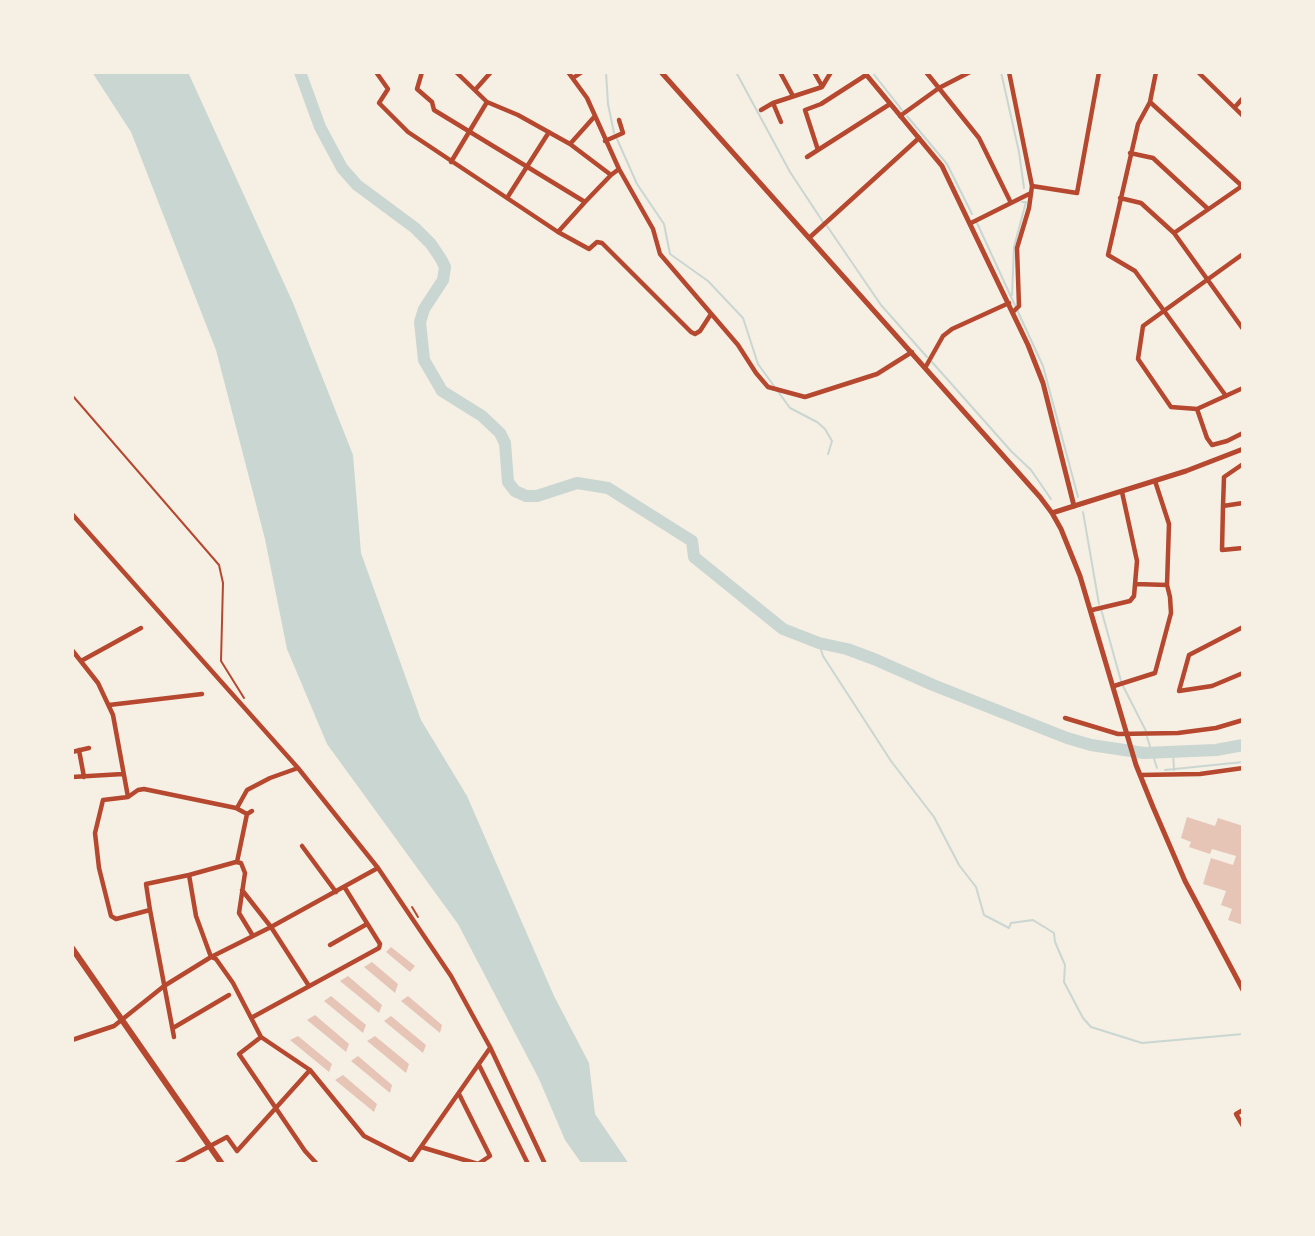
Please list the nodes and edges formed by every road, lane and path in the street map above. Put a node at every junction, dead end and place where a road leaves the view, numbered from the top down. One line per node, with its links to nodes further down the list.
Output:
1 (376, 72): 43 (street)
2 (422, 72): 35 (street)
3 (456, 72): 21 (street)
4 (491, 72): 21 (street)
5 (568, 72): 18 (street)
6 (582, 72): 18 (street)
7 (661, 72): 58 (main road)
8 (780, 72): 22 (street)
9 (814, 72): 19 (street)
10 (831, 72): 19 (street)
11 (926, 72): 20 (street)
12 (970, 72): 20 (street)
13 (1009, 72): 47 (street)
14 (1099, 72): 47 (street)
15 (1156, 72): 25 (street)
16 (1198, 72): 28 (street)
17 (865, 73): 27 (main road); 40 (street)
18 (573, 78): 30 (street)
19 (822, 87): 22 (street)
20 (939, 88): 31 (street); 53 (street)
21 (475, 90): 24 (street)
22 (793, 96): 26 (street)
23 (1243, 98): 28 (street)
24 (487, 102): 35 (street); 36 (street)
25 (1150, 102): 41 (street); 48 (street)
26 (773, 103): 29 (street); 34 (street)
27 (890, 104): 31 (main road); 40 (street)
28 (1235, 107): 32 (street)
29 (761, 110)
30 (595, 116): 38 (street); 39 (street)
31 (900, 116): 37 (main road)
32 (1243, 116)
33 (619, 120): 38 (street)
34 (781, 122)
35 (469, 131): 43 (street); 44 (street)
36 (549, 132): 39 (street); 44 (street)
37 (919, 138): 55 (main road); 58 (street)
38 (605, 141): 45 (street)
39 (570, 144): 46 (street)
40 (818, 150): 42 (street)
41 (1130, 153): 51 (street); 54 (street)
42 (807, 157)
43 (451, 162): 50 (street)
44 (528, 166): 50 (street); 52 (street)
45 (619, 169): 46 (street); 64 (street)
46 (611, 175): 52 (street)
47 (1032, 186): 49 (street)
48 (1242, 186): 54 (street)
49 (1031, 193): 53 (street); 63 (street)
50 (507, 198): 56 (street)
51 (1120, 198): 57 (street); 62 (street)
52 (585, 202): 56 (street)
53 (1011, 203): 55 (street)
54 (1208, 208): 57 (street)
55 (971, 223): 61 (main road)
56 (558, 232): 64 (street)
57 (1174, 233): 60 (street)
58 (809, 238): 66 (main road)
59 (1243, 254): 60 (street)
60 (1207, 279): 62 (street); 65 (street)
61 (1009, 303): 63 (main road); 67 (street)
62 (1164, 311): 70 (street); 71 (street)
63 (1013, 312): 78 (main road)
64 (711, 314): 66 (street)
65 (1243, 329)
66 (912, 352): 67 (main road)
67 (925, 368): 80 (main road)
68 (1243, 388): 70 (street)
69 (72, 395): 93 (path)
70 (1226, 397): 71 (street)
71 (1197, 410): 72 (street)
72 (1243, 433)
73 (1243, 449): 75 (main road)
74 (1243, 464): 79 (street)
75 (1155, 481): 76 (main road); 84 (street)
76 (1122, 492): 78 (main road); 83 (street)
77 (1243, 503): 79 (street)
78 (1074, 506): 80 (main road)
79 (1223, 506): 82 (street)
80 (1052, 513): 85 (main road)
81 (72, 514): 101 (street)
82 (1243, 548)
83 (1136, 583): 84 (street); 85 (street)
84 (1167, 586): 91 (street)
85 (1091, 610): 91 (main road)
86 (141, 628): 89 (street)
87 (1243, 628): 90 (street)
88 (72, 650): 89 (street)
89 (80, 661): 94 (street)
90 (1243, 673)
91 (1114, 686): 97 (main road)
92 (202, 694): 94 (street)
93 (247, 703)
94 (108, 705): 103 (street)
95 (1065, 718): 97 (street)
96 (1243, 720): 97 (street)
97 (1128, 736): 104 (main road)
98 (89, 748): 99 (street)
99 (79, 750): 100 (street); 106 (street)
100 (72, 752)
101 (298, 768): 108 (street); 133 (street)
102 (1243, 768): 104 (street)
103 (123, 774): 106 (street); 107 (street)
104 (1140, 775): 125 (main road)
105 (72, 777): 106 (street)
106 (84, 777)
107 (128, 797): 108 (street); 116 (street)
108 (236, 808): 110 (street)
109 (302, 846): 115 (street)
110 (236, 862): 112 (street); 114 (street)
111 (376, 869): 113 (street)
112 (189, 875): 116 (street); 122 (street)
113 (345, 887): 115 (street); 117 (street)
114 (242, 890): 118 (street); 119 (street)
115 (336, 892): 118 (street)
116 (150, 910): 123 (street)
117 (367, 925): 120 (street); 124 (street)
118 (271, 927): 119 (street); 124 (street)
119 (253, 936): 122 (street)
120 (330, 944)
121 (72, 948): 128 (main road)
122 (211, 957): 123 (street); 127 (street)
123 (164, 986): 128 (street); 129 (street)
124 (309, 986): 127 (street)
125 (1243, 990)
126 (229, 995): 129 (street)
127 (251, 1018): 131 (street)
128 (123, 1020): 132 (street); 141 (main road)
129 (173, 1028): 130 (street)
130 (174, 1037)
131 (261, 1037): 135 (street); 137 (street)
132 (72, 1040)
133 (490, 1047): 134 (street); 149 (street)
134 (479, 1065): 136 (street); 148 (street)
135 (310, 1070): 137 (street); 143 (street)
136 (459, 1094): 140 (street); 142 (street)
137 (275, 1107): 141 (street); 146 (street)
138 (1243, 1110): 139 (street)
139 (1243, 1126)
140 (421, 1146): 142 (street); 143 (street)
141 (210, 1147): 144 (street); 145 (main road)
142 (489, 1156): 147 (street)
143 (410, 1162)
144 (176, 1164)
145 (222, 1164)
146 (317, 1164)
147 (495, 1164)
148 (528, 1164)
149 (545, 1164)

